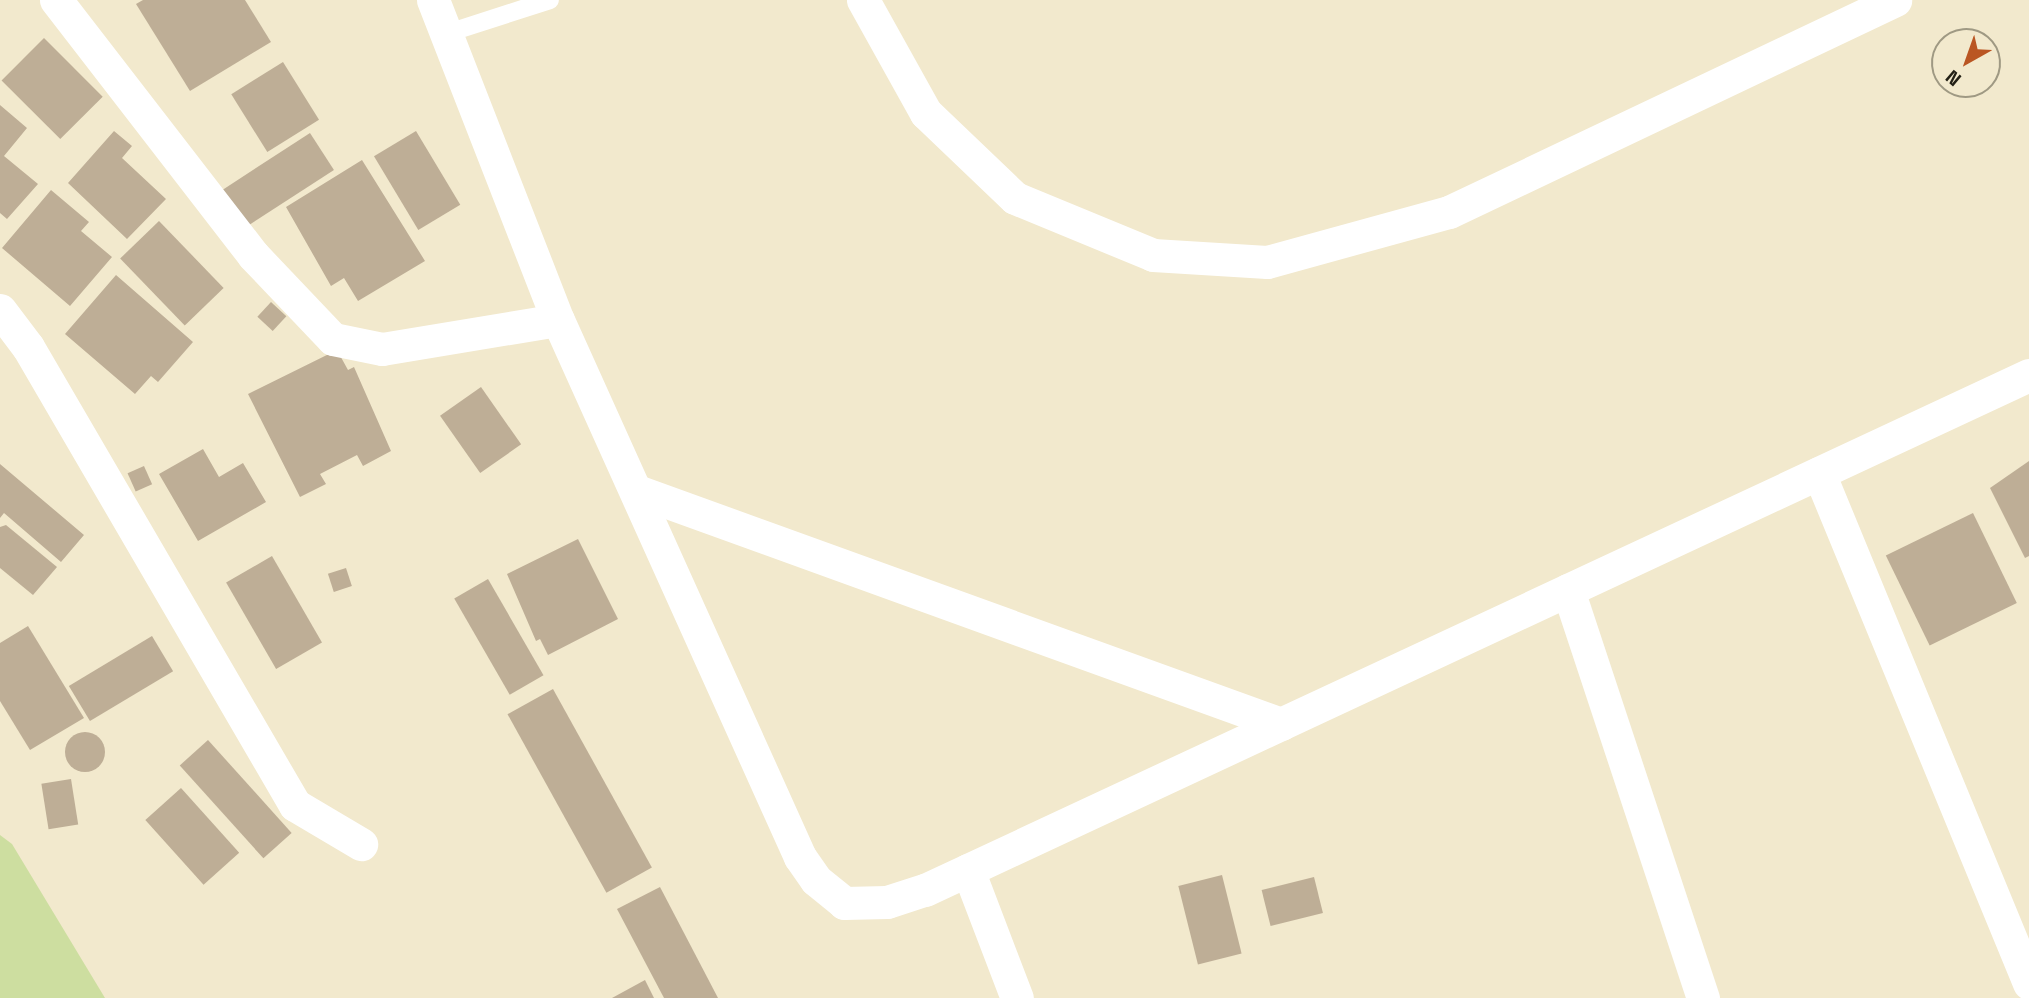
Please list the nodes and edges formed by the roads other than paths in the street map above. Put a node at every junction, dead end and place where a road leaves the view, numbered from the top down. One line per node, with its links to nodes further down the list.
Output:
1 (56, 0): 8 (street)
2 (433, 0): 6 (street)
3 (550, 0): 6 (lane)
4 (863, 0): 5 (street)
5 (1895, 0)
6 (448, 33): 8 (street)
7 (0, 310): 14 (street)
8 (558, 320): 11 (street)
9 (2029, 375): 10 (street)
10 (1819, 473): 12 (street); 16 (street)
11 (637, 491): 13 (street); 15 (street)
12 (1568, 590): 13 (street); 18 (street)
13 (1281, 724): 15 (street)
14 (361, 844)
15 (968, 870): 17 (street)
16 (2029, 983)
17 (1017, 998)
18 (1703, 998)

